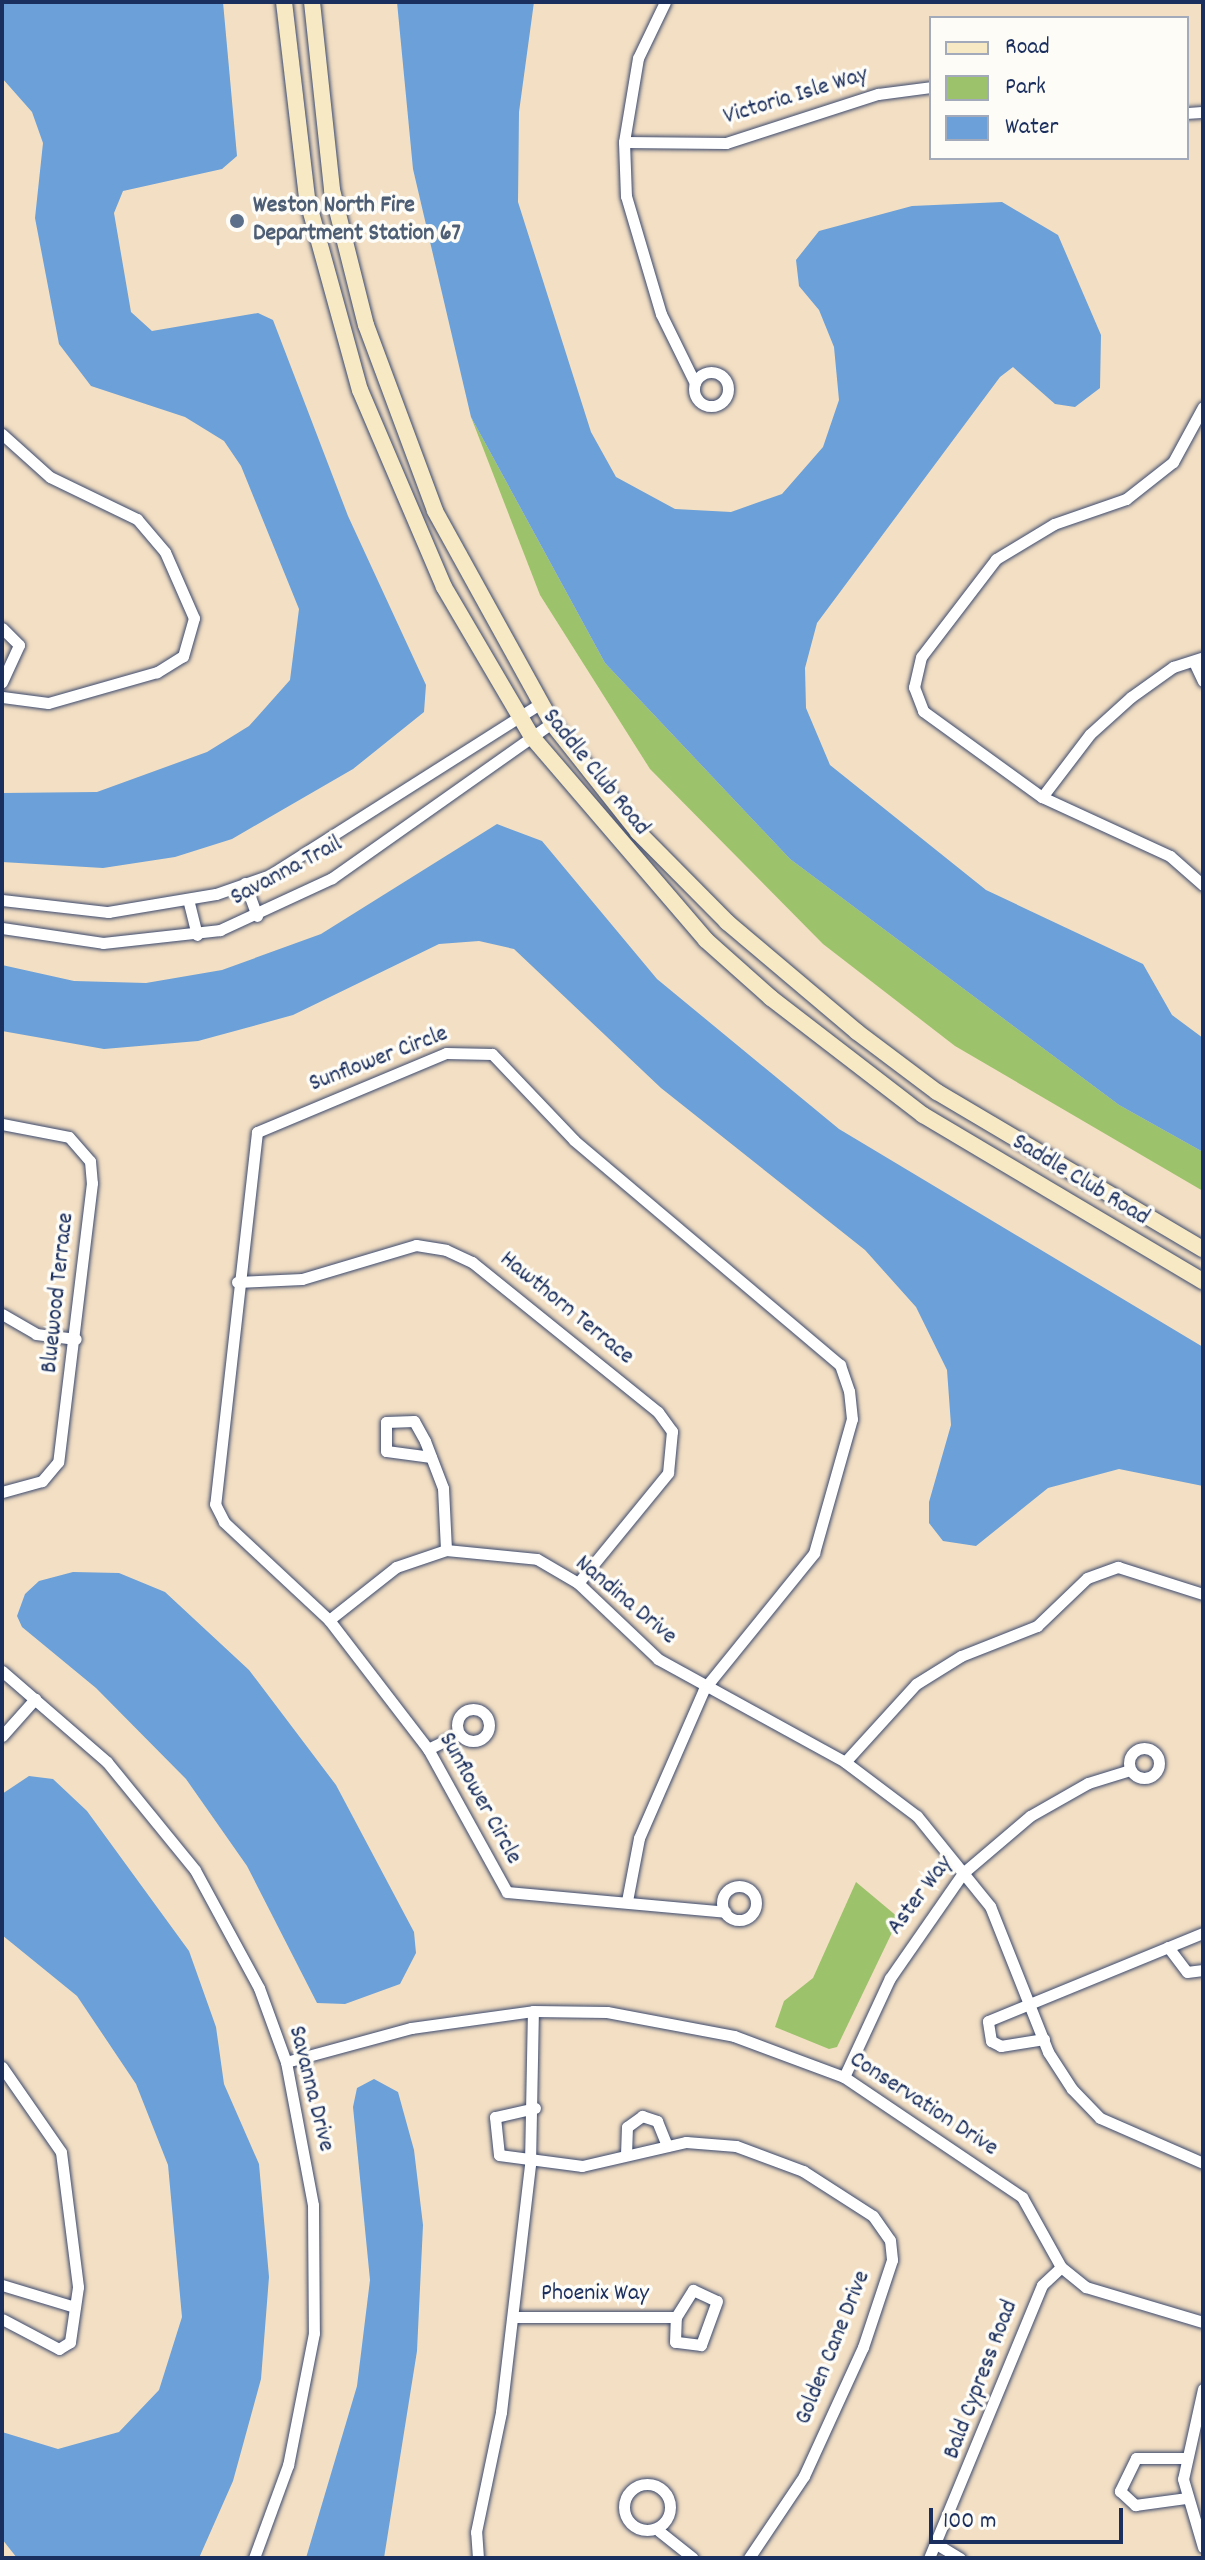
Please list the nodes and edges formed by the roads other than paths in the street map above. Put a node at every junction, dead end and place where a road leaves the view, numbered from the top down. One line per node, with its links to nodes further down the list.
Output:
1 (284, 2): 16 (street, Saddle Club Road)
2 (312, 2): 15 (street, Saddle Club Road)
3 (665, 2): 5 (street)
4 (929, 87): 5 (street, Victoria Isle Way)
5 (624, 142): 6 (street)
6 (695, 383)
7 (1203, 407): 19 (street)
8 (2, 434): 9 (street)
9 (7, 451): 14 (street)
10 (2, 628): 13 (street)
11 (1199, 659): 12 (street); 19 (street)
12 (1203, 681)
13 (2, 682)
14 (2, 697)
15 (541, 703): 16 (street, Savanna Trail); 17 (street, Saddle Club Road)
16 (519, 717): 18 (street, Saddle Club Road); 20 (street, Savanna Trail)
17 (552, 723): 18 (street, Savanna Trail); 28 (street, Saddle Club Road)
18 (532, 737): 24 (street, Savanna Trail); 29 (street, Saddle Club Road)
19 (1042, 797): 21 (street)
20 (245, 883): 22 (street, Savanna Trail); 24 (street)
21 (1203, 885)
22 (188, 899): 23 (street, Savanna Trail); 26 (street)
23 (2, 900)
24 (257, 916): 26 (street, Savanna Trail)
25 (2, 928): 26 (street, Savanna Trail)
26 (197, 935)
27 (2, 1124): 32 (street, Bluewood Terrace)
28 (1203, 1249)
29 (1203, 1281)
30 (237, 1282): 36 (street, Hawthorn Terrace); 38 (street, Sunflower Circle); 40 (street, Sunflower Circle)
31 (2, 1314): 32 (street)
32 (76, 1339): 34 (street, Bluewood Terrace)
33 (431, 1457): 33 (street); 35 (street)
34 (2, 1492)
35 (446, 1550): 36 (street, Nandina Drive); 38 (street, Nandina Drive)
36 (578, 1583): 40 (street, Nandina Drive)
37 (1203, 1594): 45 (street)
38 (329, 1620): 44 (street, Sunflower Circle)
39 (2, 1671): 41 (street, Savanna Drive)
40 (704, 1689): 45 (street, Nandina Drive); 48 (street, Sunflower Circle)
41 (35, 1699): 43 (street); 56 (street, Savanna Drive)
42 (459, 1734): 44 (street)
43 (2, 1736)
44 (428, 1749): 48 (street, Sunflower Circle)
45 (845, 1762): 47 (street, Nandina Drive)
46 (1130, 1770): 47 (street, Aster Way)
47 (963, 1873): 53 (street, Nandina Drive); 58 (street, Aster Way)
48 (627, 1901): 49 (street, Sunflower Circle)
49 (725, 1912)
50 (1203, 1933): 51 (street)
51 (1168, 1947): 52 (street); 53 (street)
52 (1203, 1970)
53 (1031, 2004): 55 (street, Nandina Drive); 55 (street)
54 (533, 2011): 56 (street, Conservation Drive); 58 (street, Conservation Drive); 59 (street)
55 (1044, 2039): 62 (street, Nandina Drive)
56 (286, 2062): 77 (street, Savanna Drive)
57 (2, 2067): 66 (street)
58 (844, 2077): 64 (street, Conservation Drive)
59 (535, 2108): 63 (street); 63 (street)
60 (667, 2146): 61 (street, Golden Cane Drive); 61 (street); 80 (street, Golden Cane Drive)
61 (626, 2155): 63 (street, Golden Cane Drive)
62 (1203, 2163)
63 (530, 2164): 67 (street)
64 (1061, 2267): 70 (street, Conservation Drive); 75 (street, Bald Cypress Road)
65 (2, 2285): 66 (street)
66 (75, 2307): 69 (street)
67 (513, 2317): 68 (street, Phoenix Way); 78 (street)
68 (676, 2317): 68 (street, Phoenix Way)
69 (2, 2319)
70 (1203, 2322)
71 (1203, 2389): 72 (street)
72 (1185, 2458): 73 (street); 73 (street)
73 (1186, 2498): 76 (street)
74 (659, 2531): 74 (street); 79 (street)
75 (938, 2545): 81 (street, Bald Cypress Road); 82 (street)
76 (1203, 2547)
77 (254, 2558)
78 (478, 2558)
79 (693, 2558)
80 (749, 2558)
81 (929, 2558)
82 (960, 2558)

